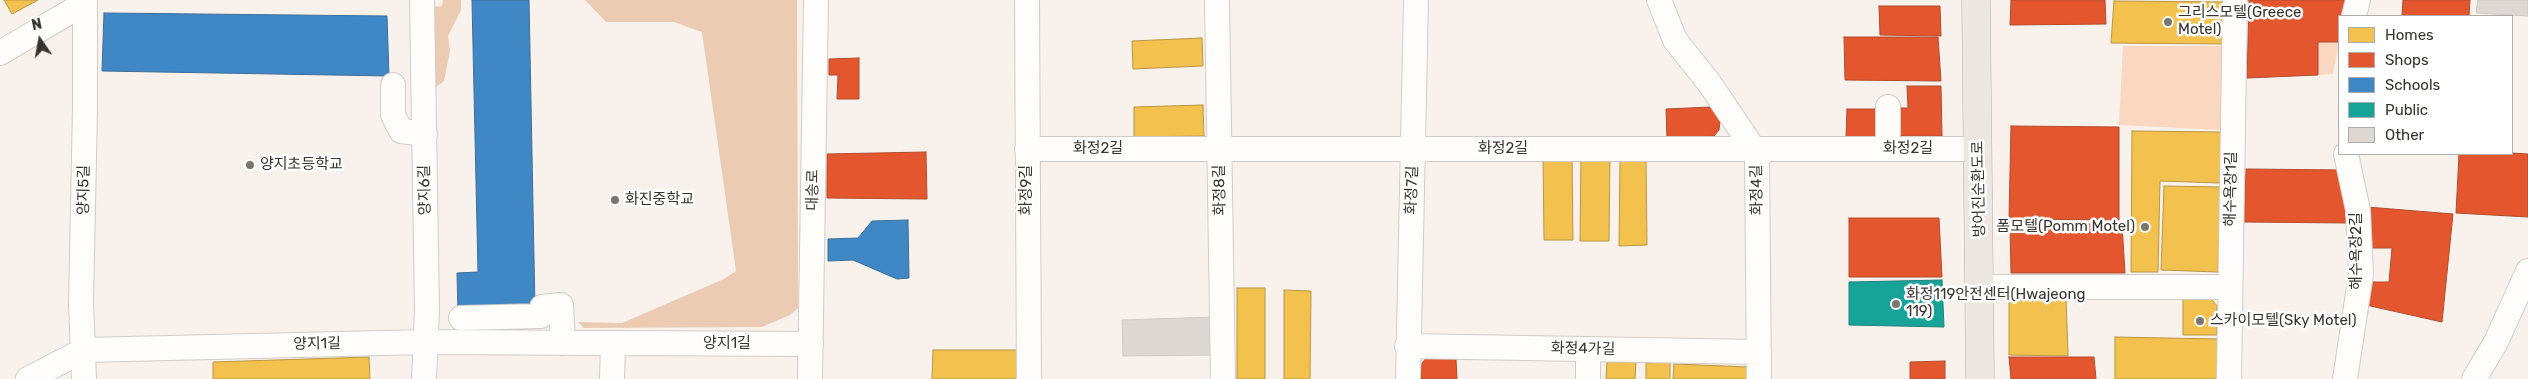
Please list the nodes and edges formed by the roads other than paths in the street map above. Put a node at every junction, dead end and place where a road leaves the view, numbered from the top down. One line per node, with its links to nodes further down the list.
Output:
1 (422, 0): 15 (street, 양지6길)
2 (816, 0): 30 (street, 대송로)
3 (1027, 0): 17 (street, 화정9길)
4 (1217, 0): 21 (street, 화정8길)
5 (1416, 0): 18 (street, 화정7길)
6 (1659, 0): 16 (street, 화정4길)
7 (1976, 0): 20 (main road, 방어진순환도로)
8 (2235, 0): 25 (street, 해수욕장1길)
9 (2358, 0): 11 (street)
10 (85, 2): 12 (street); 33 (street, 양지5길)
11 (2354, 15)
12 (0, 53)
13 (393, 85): 15 (street)
14 (1888, 107): 19 (street)
15 (425, 134): 27 (street, 양지6길)
16 (1753, 148): 18 (street, 화정2길); 19 (street, 화정2길); 34 (street, 화정4길)
17 (1027, 149): 21 (street, 화정2길); 40 (street, 화정9길)
18 (1414, 149): 21 (street, 화정2길); 31 (street, 화정7길)
19 (1888, 149): 20 (street, 화정2길)
20 (1978, 149): 24 (main road, 방어진순환도로)
21 (1219, 150): 41 (street, 화정8길)
22 (2346, 155): 47 (street, 해수욕장2길)
23 (2528, 271): 48 (street)
24 (1980, 287): 25 (street); 45 (main road, 방어진순환도로)
25 (2229, 287): 46 (street, 해수욕장1길)
26 (461, 318): 28 (street)
27 (425, 342): 28 (street, 양지1길); 33 (street, 양지1길); 37 (street, 양지6길)
28 (563, 343): 29 (street, 양지1길)
29 (613, 343): 30 (street, 양지1길); 38 (street)
30 (811, 344): 39 (street, 대송로)
31 (1407, 346): 32 (street, 화정4가길); 42 (street, 화정7길)
32 (1588, 349): 34 (street, 화정4가길); 43 (street)
33 (84, 350): 35 (street, 양지1길); 36 (street, 양지5길)
34 (1759, 352): 44 (street, 화정4길)
35 (28, 379)
36 (84, 379)
37 (424, 379)
38 (612, 379)
39 (810, 379)
40 (1029, 379)
41 (1223, 379)
42 (1408, 379)
43 (1588, 379)
44 (1759, 379)
45 (1980, 379)
46 (2228, 379)
47 (2345, 379)
48 (2474, 379)

